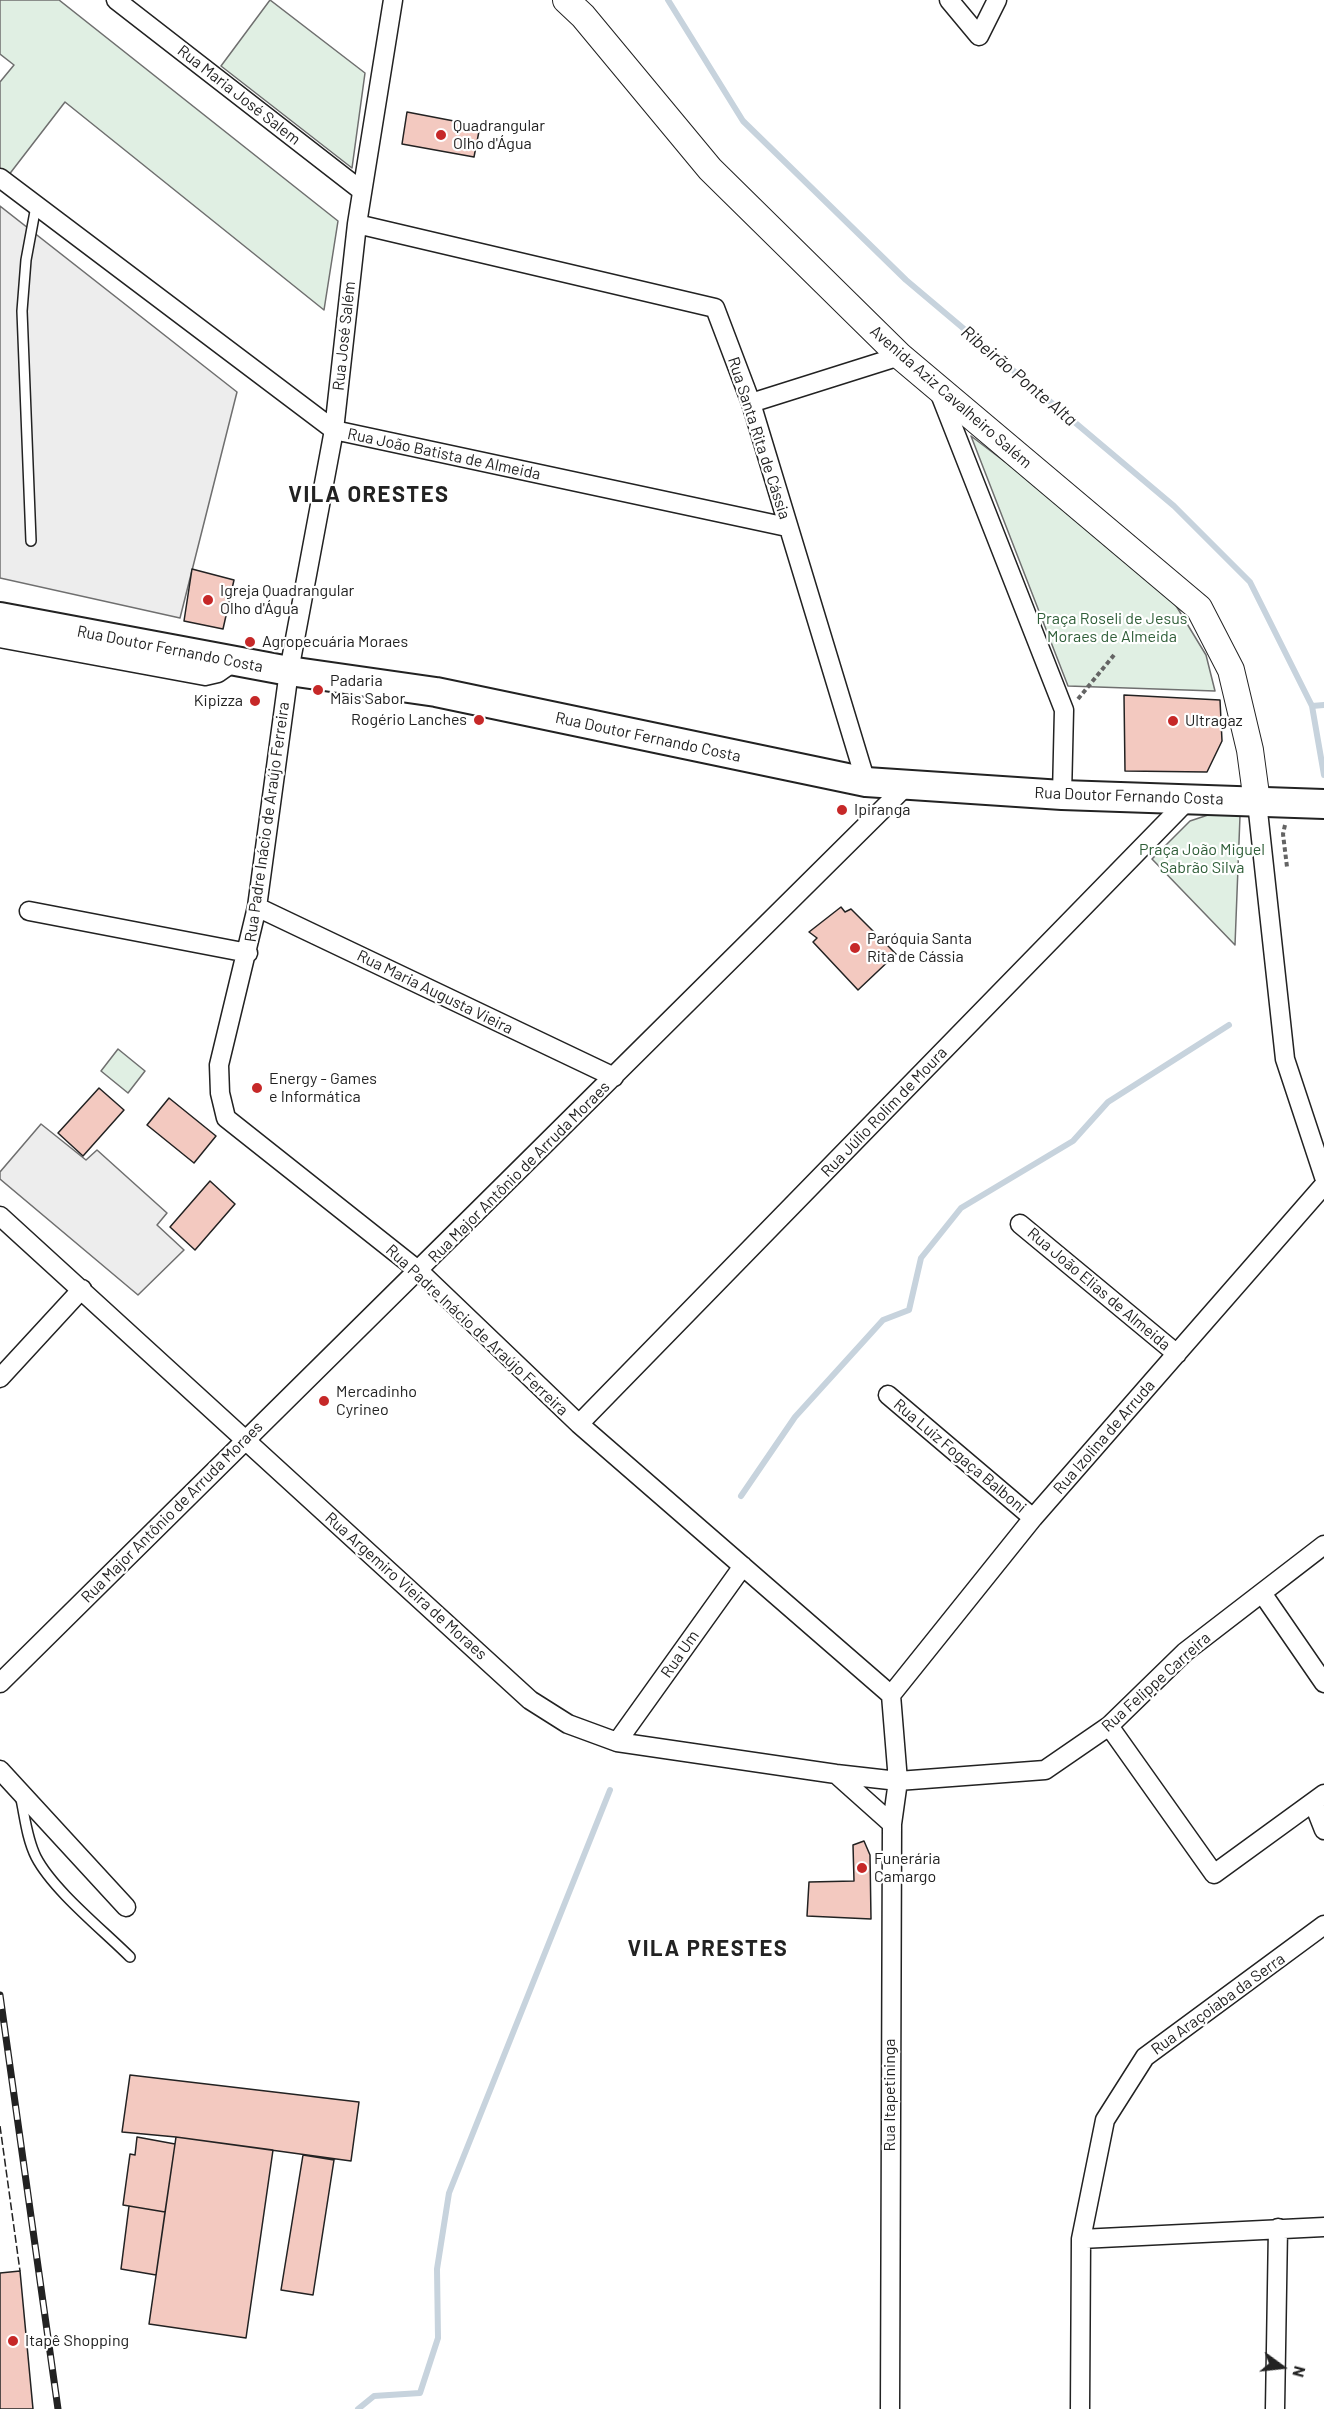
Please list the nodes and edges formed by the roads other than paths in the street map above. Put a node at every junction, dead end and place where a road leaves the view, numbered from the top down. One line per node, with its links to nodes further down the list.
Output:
1 (116, 0): 8 (street, Rua Maria José Salem)
2 (393, 0): 8 (street, Rua José Salém)
3 (559, 0): 6 (main road, Avenida Aziz Cavalheiro Salém)
4 (949, 0): 5 (street)
5 (997, 0)
6 (575, 8): 11 (main road, Avenida Aziz Cavalheiro Salém)
7 (0, 178): 9 (street, Rua João Batista de Almeida)
8 (362, 191): 10 (street, Rua José Salém)
9 (36, 206): 14 (street, Rua João Batista de Almeida); 16 (lane)
10 (357, 224): 13 (street, Rua Santa Rita de Cássia); 14 (street, Rua José Salém)
11 (900, 356): 12 (main road, Avenida Aziz Cavalheiro Salém); 13 (street)
12 (937, 387): 23 (street); 25 (main road, Avenida Aziz Cavalheiro Salém)
13 (751, 404): 15 (street, Rua Santa Rita de Cássia)
14 (334, 430): 15 (street, Rua João Batista de Almeida); 20 (street, Rua José Salém)
15 (787, 527): 21 (street, Rua Santa Rita de Cássia)
16 (31, 541)
17 (0, 617): 19 (main road, Rua Doutor Fernando Costa)
18 (0, 638): 19 (street)
19 (235, 661): 20 (main road, Rua Doutor Fernando Costa)
20 (289, 671): 21 (main road, Rua Doutor Fernando Costa); 27 (street, Rua Padre Inácio de Araújo Ferreira)
21 (866, 782): 22 (main road, Rua Doutor Fernando Costa)
22 (907, 785): 23 (main road, Rua Doutor Fernando Costa); 30 (street, Rua Major Antônio de Arruda Moraes)
23 (1062, 795): 24 (main road, Rua Doutor Fernando Costa)
24 (1189, 799): 25 (main road, Rua Doutor Fernando Costa); 40 (street, Rua Júlio Rolim de Moura)
25 (1257, 802): 26 (main road, Rua Doutor Fernando Costa); 31 (street)
26 (1313, 804)
27 (257, 907): 29 (street, Rua Padre Inácio de Araújo Ferreira); 30 (street, Rua Maria Augusta Vieira)
28 (29, 911): 29 (street)
29 (248, 953): 35 (street, Rua Padre Inácio de Araújo Ferreira)
30 (614, 1077): 35 (street, Rua Major Antônio de Arruda Moraes)
31 (1324, 1177)
32 (1324, 1185): 37 (street, Rua Izolina de Arruda)
33 (0, 1216): 36 (street, Rua Argemiro Vieira de Moraes)
34 (1020, 1224): 37 (street, Rua João Elias de Almeida)
35 (419, 1271): 40 (street, Rua Padre Inácio de Araújo Ferreira); 41 (street, Rua Major Antônio de Arruda Moraes)
36 (82, 1289): 38 (street); 41 (street, Rua Argemiro Vieira de Moraes)
37 (1177, 1354): 42 (street, Rua Izolina de Arruda)
38 (0, 1378)
39 (888, 1395): 42 (street, Rua Luiz Fogaça Balboni)
40 (579, 1424): 44 (street, Rua Padre Inácio de Araújo Ferreira)
41 (245, 1439): 46 (street, Rua Major Antônio de Arruda Moraes); 50 (street, Rua Argemiro Vieira de Moraes)
42 (1033, 1518): 48 (street, Rua Izolina de Arruda)
43 (1324, 1545): 45 (street, Rua Felippe Carreira)
44 (742, 1566): 48 (street, Rua Padre Inácio de Araújo Ferreira); 50 (street, Rua Um)
45 (1262, 1593): 47 (street); 49 (street, Rua Felippe Carreira)
46 (0, 1683)
47 (1324, 1683)
48 (891, 1695): 53 (street)
49 (1109, 1726): 53 (street, Rua Felippe Carreira); 55 (street)
50 (617, 1742): 52 (street, Rua Argemiro Vieira de Moraes)
51 (0, 1770): 54 (street)
52 (836, 1774): 53 (street, Rua Argemiro Vieira de Moraes); 56 (street)
53 (898, 1781): 56 (street, Rua Itapetininga)
54 (20, 1794): 58 (street); 60 (lane)
55 (1319, 1798): 57 (street)
56 (891, 1824): 64 (street, Rua Itapetininga)
57 (1324, 1830)
58 (126, 1907)
59 (1324, 1925): 63 (street, Rua Araçoiaba da Serra)
60 (130, 1957)
61 (1324, 2227): 62 (street)
62 (1278, 2228): 63 (street); 66 (street)
63 (1081, 2239): 65 (street, Rua Araçoiaba da Serra)
64 (890, 2409)
65 (1080, 2409)
66 (1275, 2409)

